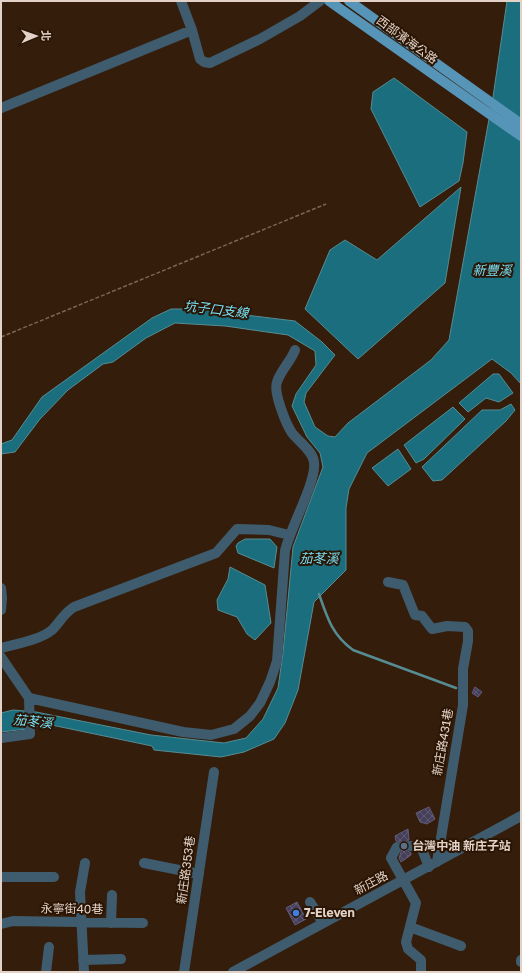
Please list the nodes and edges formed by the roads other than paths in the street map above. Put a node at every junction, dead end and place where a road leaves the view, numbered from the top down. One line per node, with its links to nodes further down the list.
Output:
1 (181, 1): 5 (street)
2 (320, 1): 5 (street)
3 (329, 1): 6 (main road, 西部濱海公路)
4 (349, 1): 6 (main road, 西部濱海公路)
5 (192, 30): 7 (street)
6 (471, 96): 8 (main road); 9 (main road)
7 (1, 108)
8 (521, 124)
9 (521, 136)
10 (295, 350): 11 (street)
11 (289, 535): 15 (street); 17 (street)
12 (388, 582): 25 (street, 新庄路431巷)
13 (1, 588): 14 (street)
14 (1, 610)
15 (1, 648)
16 (1, 658): 17 (street)
17 (29, 698): 18 (street)
18 (1, 738)
19 (214, 772): 26 (street, 新庄路353巷)
20 (521, 816): 25 (street, 新庄路)
21 (410, 846): 25 (street)
22 (397, 847): 29 (street)
23 (84, 863): 32 (street)
24 (144, 863): 26 (street)
25 (433, 864): 29 (street, 新庄路)
26 (199, 874): 44 (street, 新庄路353巷)
27 (1, 877): 28 (street)
28 (54, 877)
29 (403, 880): 35 (street, 新庄路); 37 (street)
30 (112, 895): 33 (street)
31 (310, 902): 35 (street)
32 (80, 921): 33 (street, 永寧街40巷); 36 (street, 永寧街40巷); 41 (street)
33 (112, 923): 34 (street, 永寧街40巷)
34 (143, 923)
35 (323, 923): 45 (street, 新庄路)
36 (1, 924)
37 (410, 927): 38 (street); 46 (street)
38 (461, 946)
39 (49, 947): 42 (street)
40 (121, 959): 41 (street)
41 (83, 960): 43 (street)
42 (46, 972)
43 (84, 972)
44 (184, 972)
45 (233, 972)
46 (420, 972)

